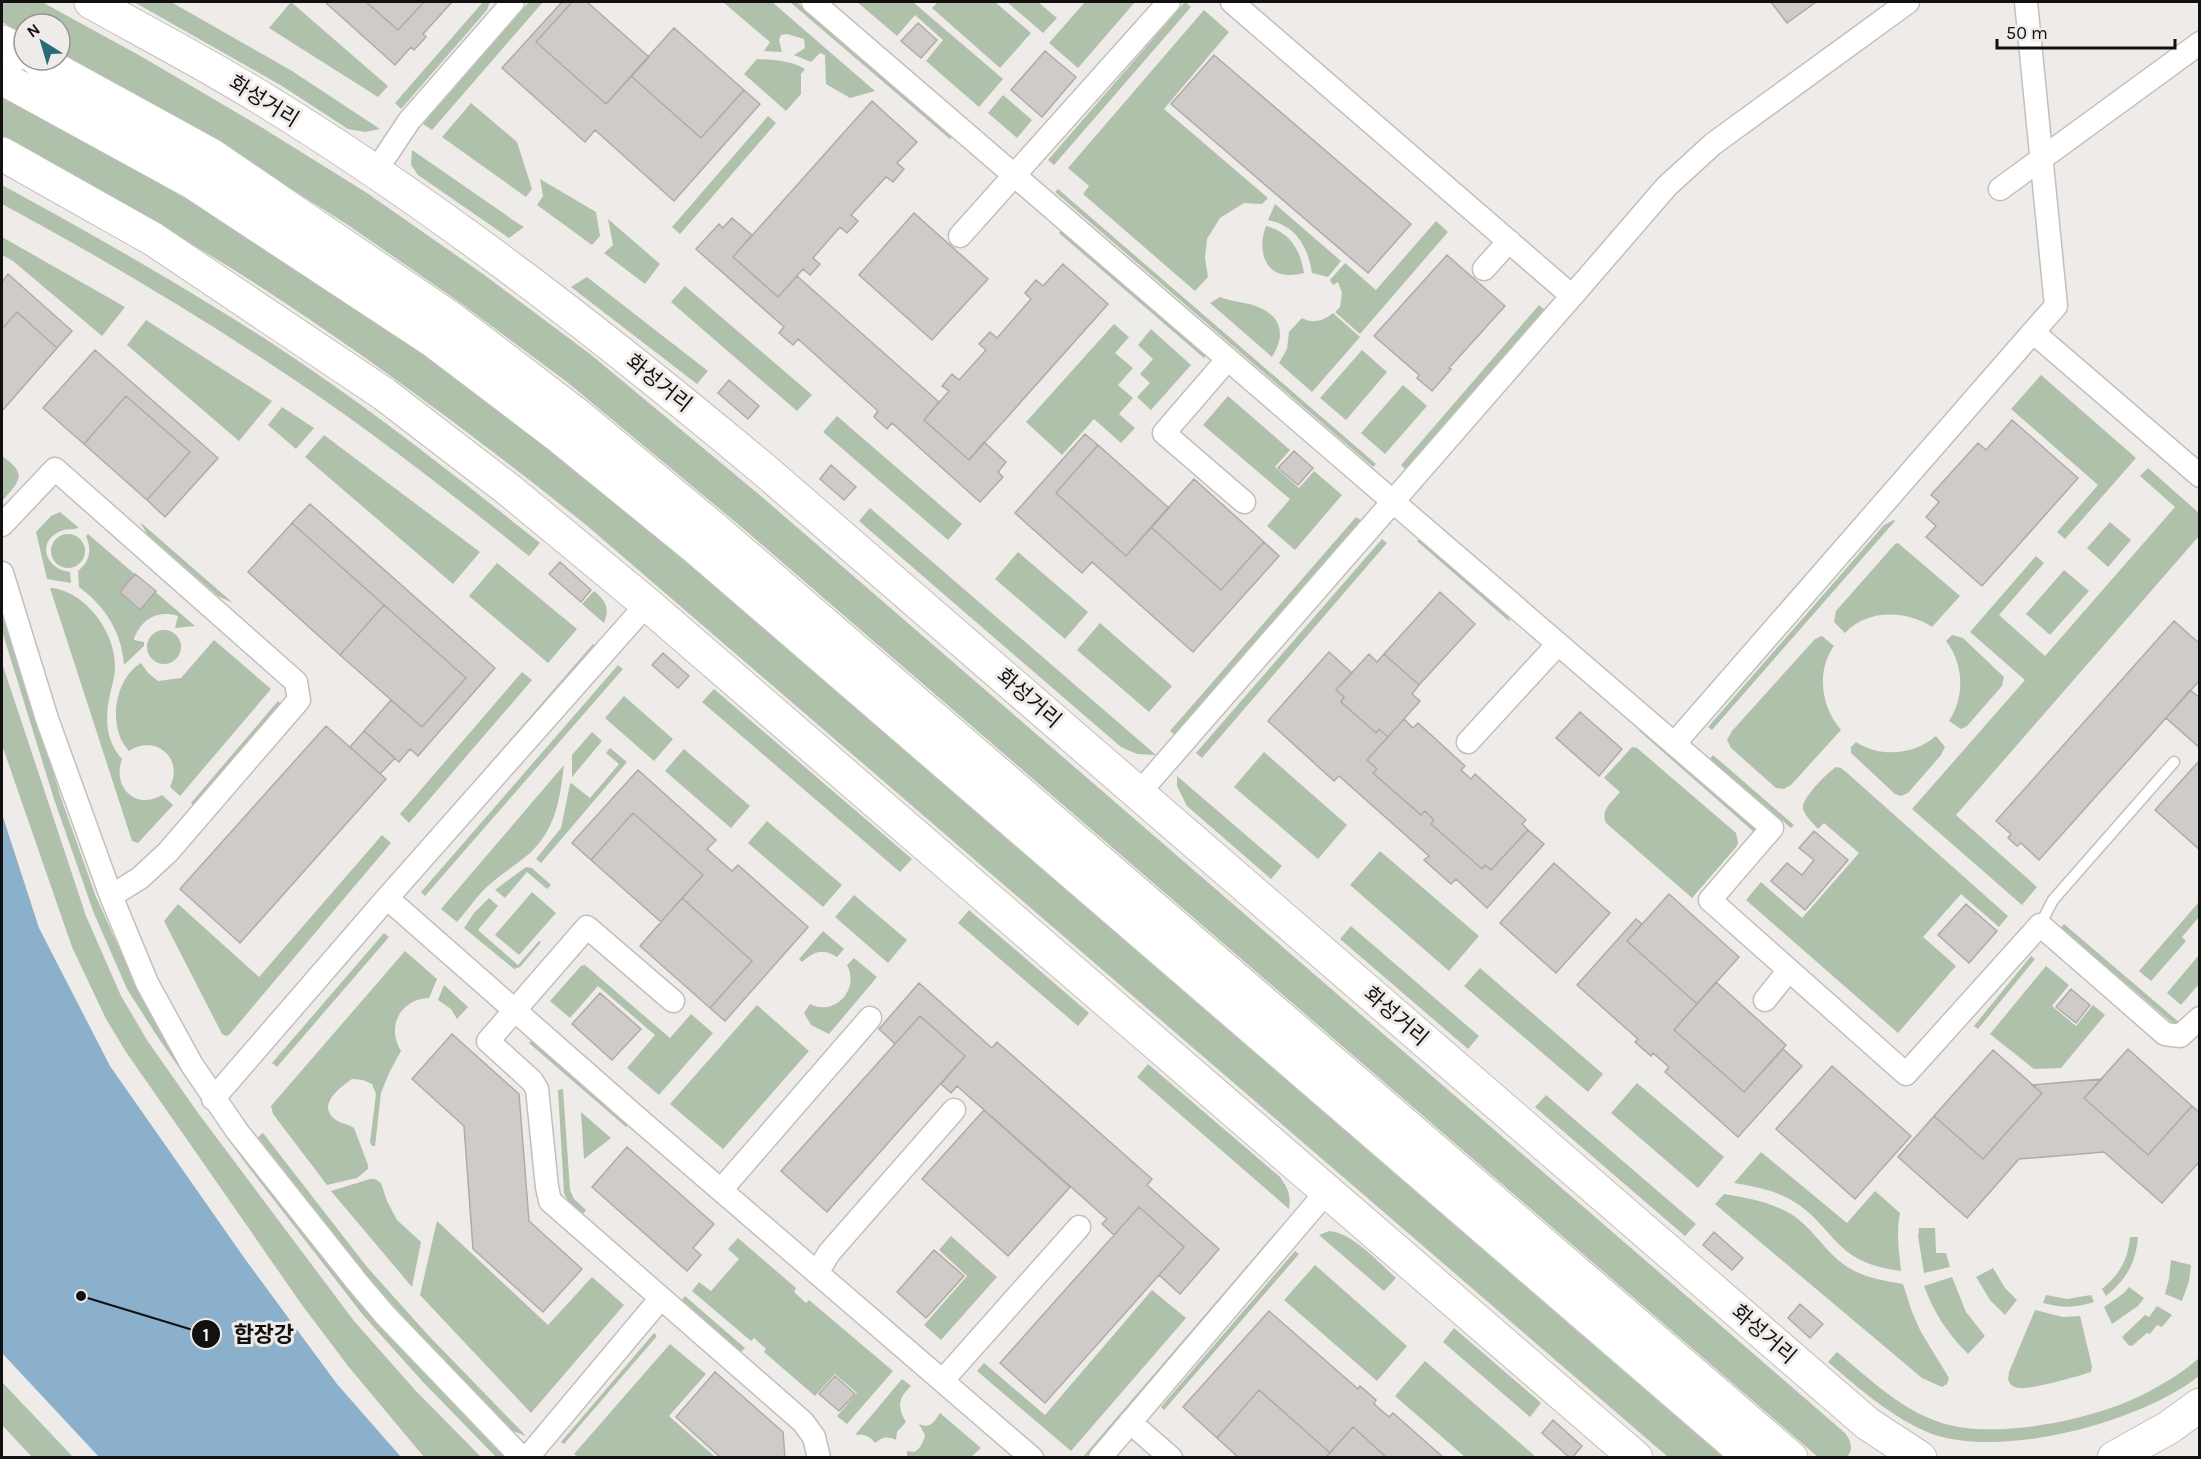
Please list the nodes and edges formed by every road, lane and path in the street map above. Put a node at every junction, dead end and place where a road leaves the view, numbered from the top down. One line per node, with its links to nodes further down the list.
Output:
1 (91, 2): 13 (main road, 화성거리)
2 (513, 2): 13 (street)
3 (813, 2): 14 (street)
4 (1169, 2): 14 (street)
5 (1232, 2): 17 (street)
6 (1908, 2): 19 (street)
7 (2026, 2): 12 (street)
8 (2199, 43): 12 (street)
9 (60, 72): 60 (main road)
10 (2, 78): 59 (main road)
11 (2, 154): 27 (main road)
12 (2042, 158): 15 (street); 20 (street)
13 (375, 172): 32 (main road, 화성거리)
14 (1014, 175): 16 (street); 21 (street)
15 (2000, 189)
16 (960, 236)
17 (1509, 241): 18 (street); 19 (street)
18 (1484, 269)
19 (1572, 296): 23 (street)
20 (2034, 332): 22 (street); 30 (street)
21 (1227, 360): 23 (street); 24 (street)
22 (2199, 476)
23 (1393, 501): 28 (street); 32 (street)
24 (1244, 502)
25 (2, 525): 33 (street)
26 (2, 573): 33 (street)
27 (647, 604): 34 (street); 45 (main road)
28 (1558, 644): 29 (street); 30 (street)
29 (1468, 742)
30 (1674, 744): 36 (street)
31 (2174, 762): 35 (lane)
32 (1138, 793): 61 (main road, 화성거리)
33 (111, 897): 42 (street)
34 (387, 898): 39 (street); 42 (street)
35 (2040, 925): 36 (street); 41 (street)
36 (1789, 970): 37 (street)
37 (1765, 1000)
38 (673, 1001): 39 (street)
39 (515, 1010): 44 (street); 48 (street)
40 (870, 1018): 44 (street)
41 (2199, 1018)
42 (213, 1099): 52 (street)
43 (954, 1110): 47 (street)
44 (721, 1190): 47 (street)
45 (1328, 1190): 51 (street); 58 (main road)
46 (1079, 1227): 49 (street)
47 (817, 1273): 49 (street)
48 (661, 1298): 53 (street); 54 (street)
49 (943, 1380): 55 (street)
50 (2199, 1405): 62 (main road)
51 (1130, 1422): 56 (street); 57 (street)
52 (522, 1458)
53 (527, 1458)
54 (819, 1458)
55 (1032, 1458)
56 (1100, 1458)
57 (1171, 1458)
58 (1636, 1458)
59 (1751, 1458)
60 (1791, 1458)
61 (1920, 1458)
62 (2114, 1458)

